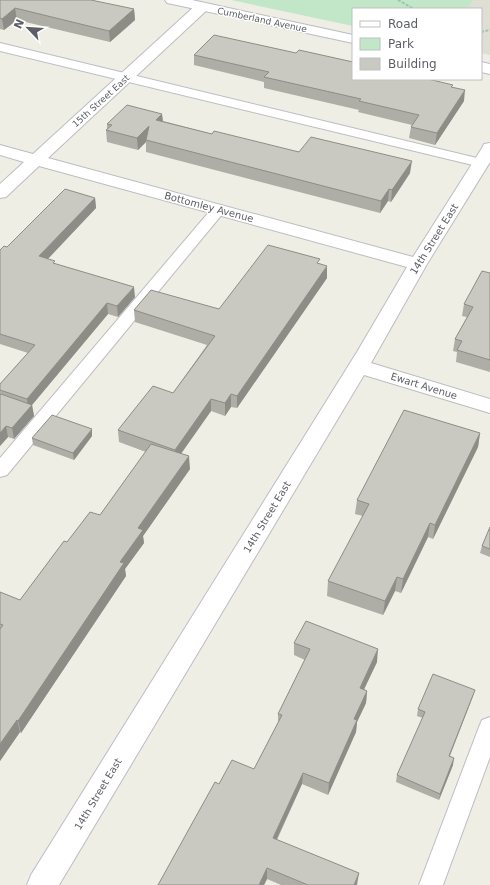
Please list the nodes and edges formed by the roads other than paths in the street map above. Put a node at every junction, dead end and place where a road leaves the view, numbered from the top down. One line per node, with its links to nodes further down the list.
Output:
1 (172, 0): 2 (street, Cumberland Avenue)
2 (202, 7): 3 (street, Cumberland Avenue); 5 (street, 15th Street East)
3 (352, 39)
4 (0, 47): 5 (lane)
5 (128, 77): 7 (lane); 8 (street, 15th Street East)
6 (0, 150): 8 (street, Bottomley Avenue)
7 (486, 156): 11 (street, 14th Street East)
8 (36, 160): 9 (street, 15th Street East); 10 (street, Bottomley Avenue)
9 (0, 193)
10 (219, 209): 11 (street, Bottomley Avenue); 14 (lane)
11 (418, 264): 12 (street, 14th Street East)
12 (359, 366): 13 (street, Ewart Avenue); 16 (street, 14th Street East)
13 (490, 406)
14 (0, 470)
15 (490, 727): 17 (lane)
16 (42, 885)
17 (431, 885)

